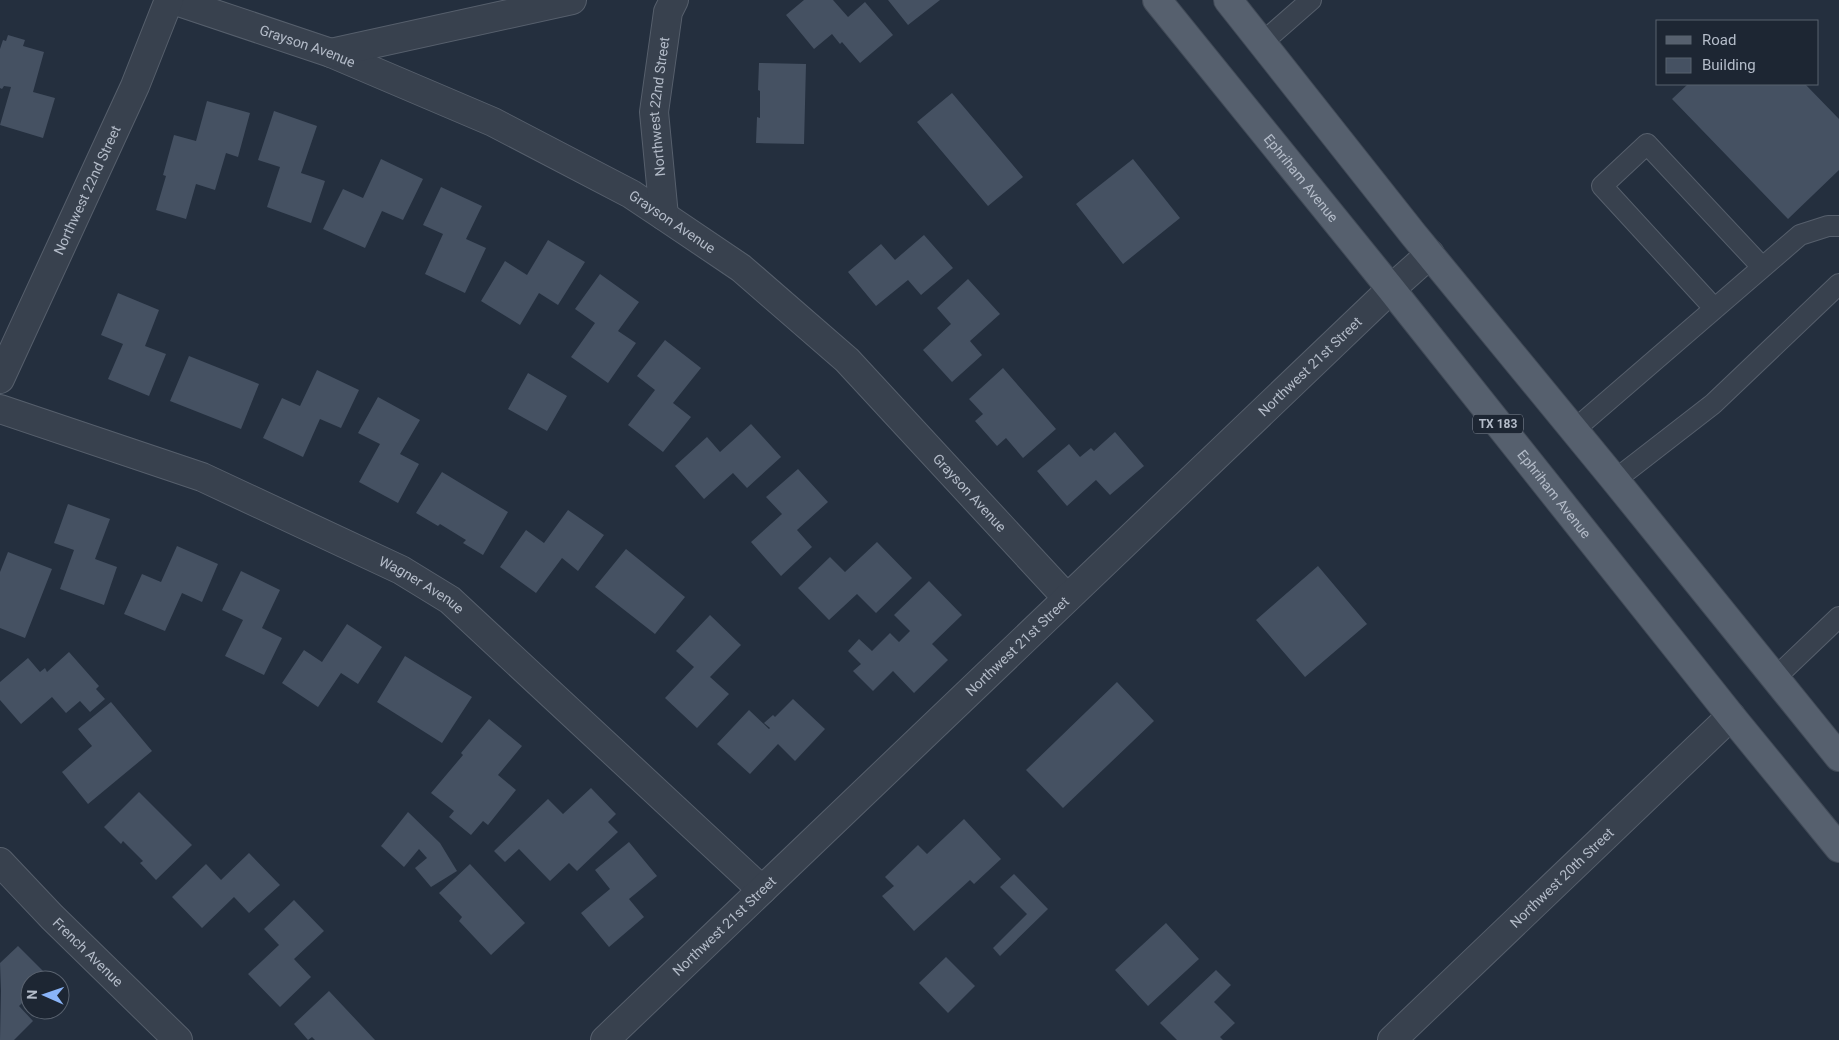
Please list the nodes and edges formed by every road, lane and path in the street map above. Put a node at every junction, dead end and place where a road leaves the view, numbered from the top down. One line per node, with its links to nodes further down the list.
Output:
1 (171, 0): 8 (street, Grayson Avenue); 16 (street, Northwest 22nd Street)
2 (572, 0): 8 (street)
3 (674, 0): 9 (street, Northwest 22nd Street)
4 (1157, 0): 14 (main road, Ephriham Avenue / TX 183)
5 (1228, 0): 7 (main road)
6 (1311, 0): 7 (lane)
7 (1262, 43): 11 (main road)
8 (331, 53): 9 (street, Grayson Avenue)
9 (664, 216): 20 (street, Grayson Avenue)
10 (1839, 226): 12 (lane)
11 (1430, 254): 14 (street, Northwest 21st Street); 18 (main road)
12 (1762, 267): 15 (lane); 15 (lane)
13 (1839, 284): 19 (lane)
14 (1391, 289): 20 (street, Northwest 21st Street); 23 (main road, Ephriham Avenue / TX 183)
15 (1714, 308): 18 (lane)
16 (0, 379)
17 (0, 409): 27 (street, Wagner Avenue)
18 (1574, 430): 19 (main road)
19 (1615, 480): 22 (main road)
20 (1067, 598): 27 (street, Northwest 21st Street)
21 (1839, 617): 22 (lane)
22 (1775, 678): 24 (main road)
23 (1731, 716): 25 (main road, Ephriham Avenue / TX 183); 30 (street, Northwest 20th Street)
24 (1839, 757)
25 (1839, 848)
26 (0, 862): 28 (street, French Avenue)
27 (762, 890): 29 (street, Northwest 21st Street)
28 (178, 1040)
29 (605, 1040)
30 (1392, 1040)

